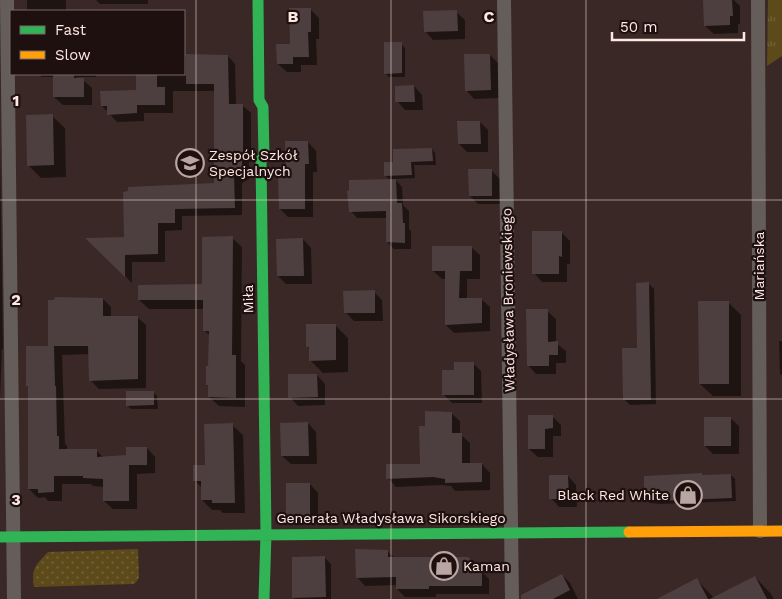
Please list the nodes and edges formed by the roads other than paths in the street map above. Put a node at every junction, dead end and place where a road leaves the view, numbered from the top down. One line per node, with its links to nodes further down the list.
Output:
1 (7, 0): 9 (street)
2 (258, 0): 8 (street, Miła)
3 (504, 0): 7 (street, Władysława Broniewskiego)
4 (758, 0): 5 (street, Mariańska)
5 (760, 531): 6 (street, Generała Władysława Sikorskiego); 7 (street, Generała Władysława Sikorskiego)
6 (782, 531)
7 (511, 533): 8 (street, Generała Władysława Sikorskiego); 12 (street, Władysława Broniewskiego)
8 (266, 534): 9 (street, Generała Władysława Sikorskiego); 11 (street, Miła)
9 (6, 537): 10 (street)
10 (14, 599)
11 (264, 599)
12 (512, 599)

